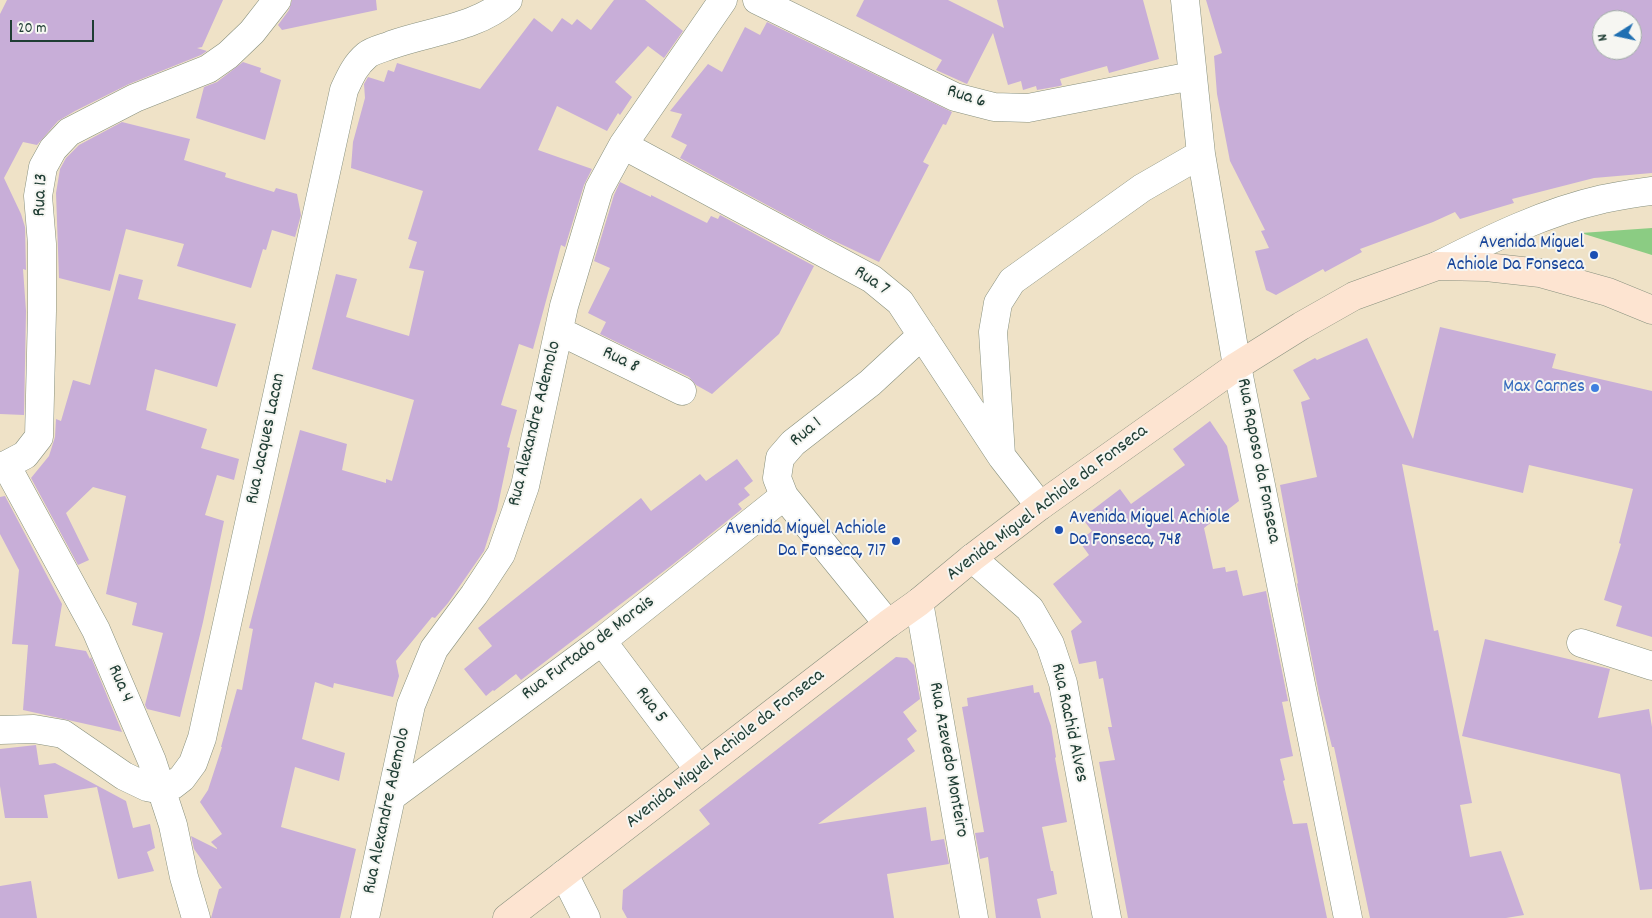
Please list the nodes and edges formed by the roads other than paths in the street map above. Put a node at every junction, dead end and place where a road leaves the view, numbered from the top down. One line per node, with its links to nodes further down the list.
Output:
1 (277, 0): 17 (street, Rua 13)
2 (508, 0): 28 (street, Rua Jacques Lacan)
3 (723, 0): 7 (street, Rua Alexandre Ademolo)
4 (757, 0): 6 (street, Rua 6)
5 (1185, 0): 6 (street, Rua Raposo da Fonseca)
6 (1192, 76): 8 (street, Rua Raposo da Fonseca)
7 (623, 145): 12 (street, Rua Alexandre Ademolo); 13 (street, Rua 7)
8 (1201, 154): 14 (street, Rua Raposo da Fonseca); 16 (street)
9 (1652, 191): 10 (street)
10 (1437, 266): 11 (street, Avenida Miguel Achiole da Fonseca); 14 (street, Avenida Miguel Achiole da Fonseca)
11 (1652, 310)
12 (558, 330): 15 (street, Rua 8); 29 (street, Rua Alexandre Ademolo)
13 (922, 335): 16 (street, Rua 7); 18 (street, Rua 1)
14 (1238, 366): 19 (street, Avenida Miguel Achiole da Fonseca); 37 (street, Rua Raposo da Fonseca)
15 (682, 391)
16 (1002, 456): 19 (street, Rua 7)
17 (3, 465): 28 (street, Rua 4)
18 (784, 496): 22 (street, Rua 1); 23 (street, Rua Furtado de Morais)
19 (1040, 506): 20 (street, Avenida Miguel Achiole da Fonseca)
20 (972, 558): 21 (street, Avenida Miguel Achiole da Fonseca); 36 (street, Rua Rachid Alves)
21 (920, 602): 22 (street, Avenida Miguel Achiole da Fonseca); 35 (street, Rua Azevedo Monteiro)
22 (888, 624): 27 (street, Avenida Miguel Achiole da Fonseca)
23 (602, 641): 27 (street, Rua 5); 29 (street, Rua Furtado de Morais)
24 (1581, 643): 25 (street)
25 (1652, 666)
26 (0, 730): 28 (street)
27 (699, 770): 30 (street, Avenida Miguel Achiole da Fonseca)
28 (162, 790): 31 (street, Rua 4)
29 (391, 797): 32 (street, Rua Alexandre Ademolo)
30 (564, 874): 33 (street, Avenida Miguel Achiole da Fonseca); 34 (street)
31 (196, 918)
32 (366, 918)
33 (507, 918)
34 (586, 918)
35 (974, 918)
36 (1107, 918)
37 (1348, 918)

